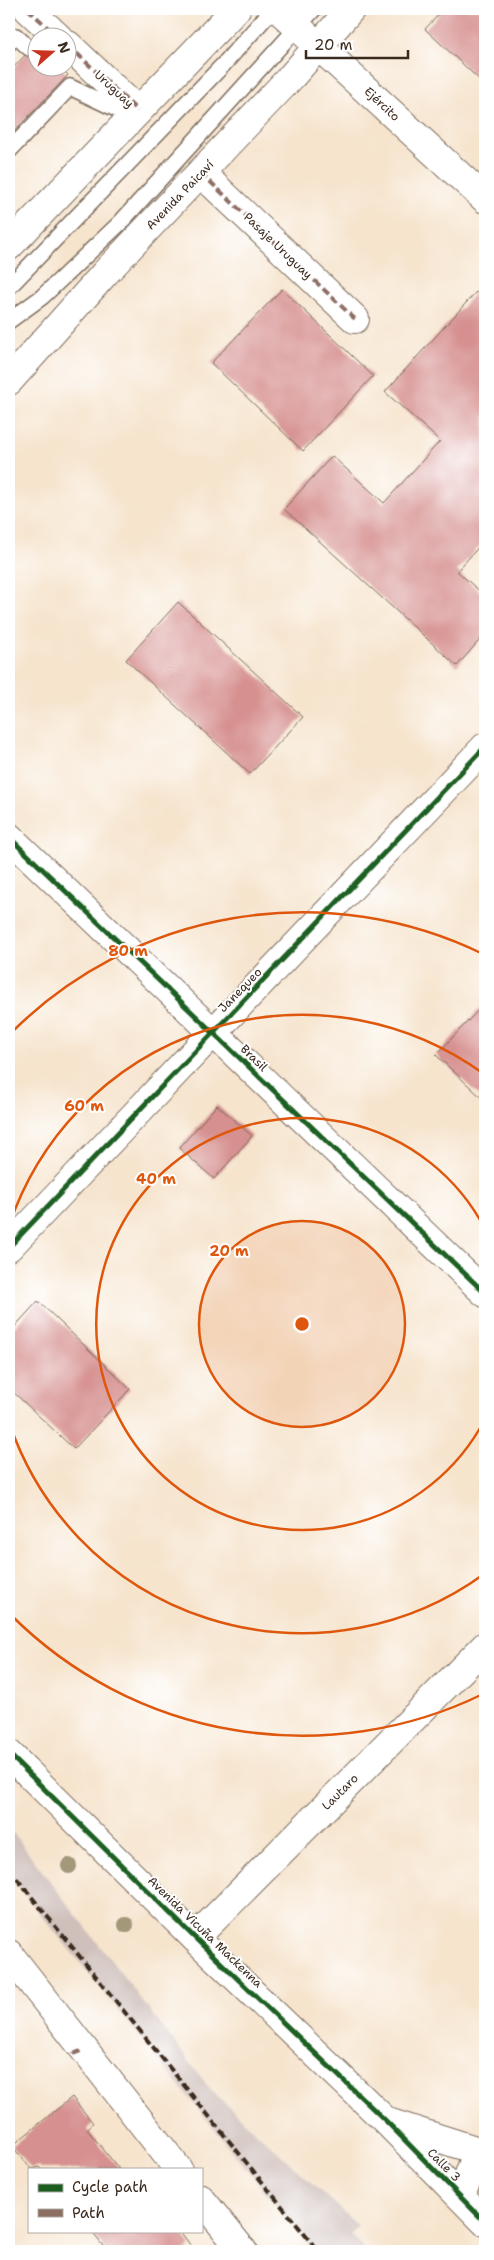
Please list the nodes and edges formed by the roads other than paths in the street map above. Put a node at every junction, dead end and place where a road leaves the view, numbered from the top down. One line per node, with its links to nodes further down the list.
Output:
1 (28, 9): 7 (street)
2 (236, 9): 12 (street)
3 (273, 9): 17 (lane)
4 (278, 9): 6 (street, Ejército)
5 (351, 9): 9 (street, Avenida Paicaví)
6 (306, 18): 9 (street, Ejército); 19 (lane)
7 (48, 28)
8 (9, 43): 10 (lane)
9 (319, 46): 14 (street, Avenida Paicaví); 15 (street, Ejército)
10 (28, 47)
11 (78, 55): 12 (street, Uruguay)
12 (135, 114): 13 (lane); 16 (street)
13 (9, 151)
14 (201, 173): 18 (street, Pasaje Uruguay); 20 (street, Avenida Paicaví)
15 (485, 199)
16 (9, 246)
17 (9, 286)
18 (355, 319)
19 (9, 320)
20 (9, 381)
21 (485, 747): 23 (street, Janequeo)
22 (9, 837): 23 (street, Brasil)
23 (213, 1032): 24 (street, Janequeo); 25 (street, Brasil)
24 (9, 1247)
25 (485, 1293)
26 (485, 1646): 28 (street, Lautaro)
27 (9, 1754): 28 (street, Avenida Vicuña Mackenna)
28 (195, 1938): 30 (street, Avenida Vicuña Mackenna)
29 (9, 1954): 32 (street)
30 (388, 2122): 31 (street); 33 (street, Calle 3)
31 (483, 2149): 33 (street)
32 (177, 2168)
33 (461, 2196): 35 (street, Calle 3)
34 (202, 2200): 36 (street)
35 (485, 2222)
36 (243, 2251)

